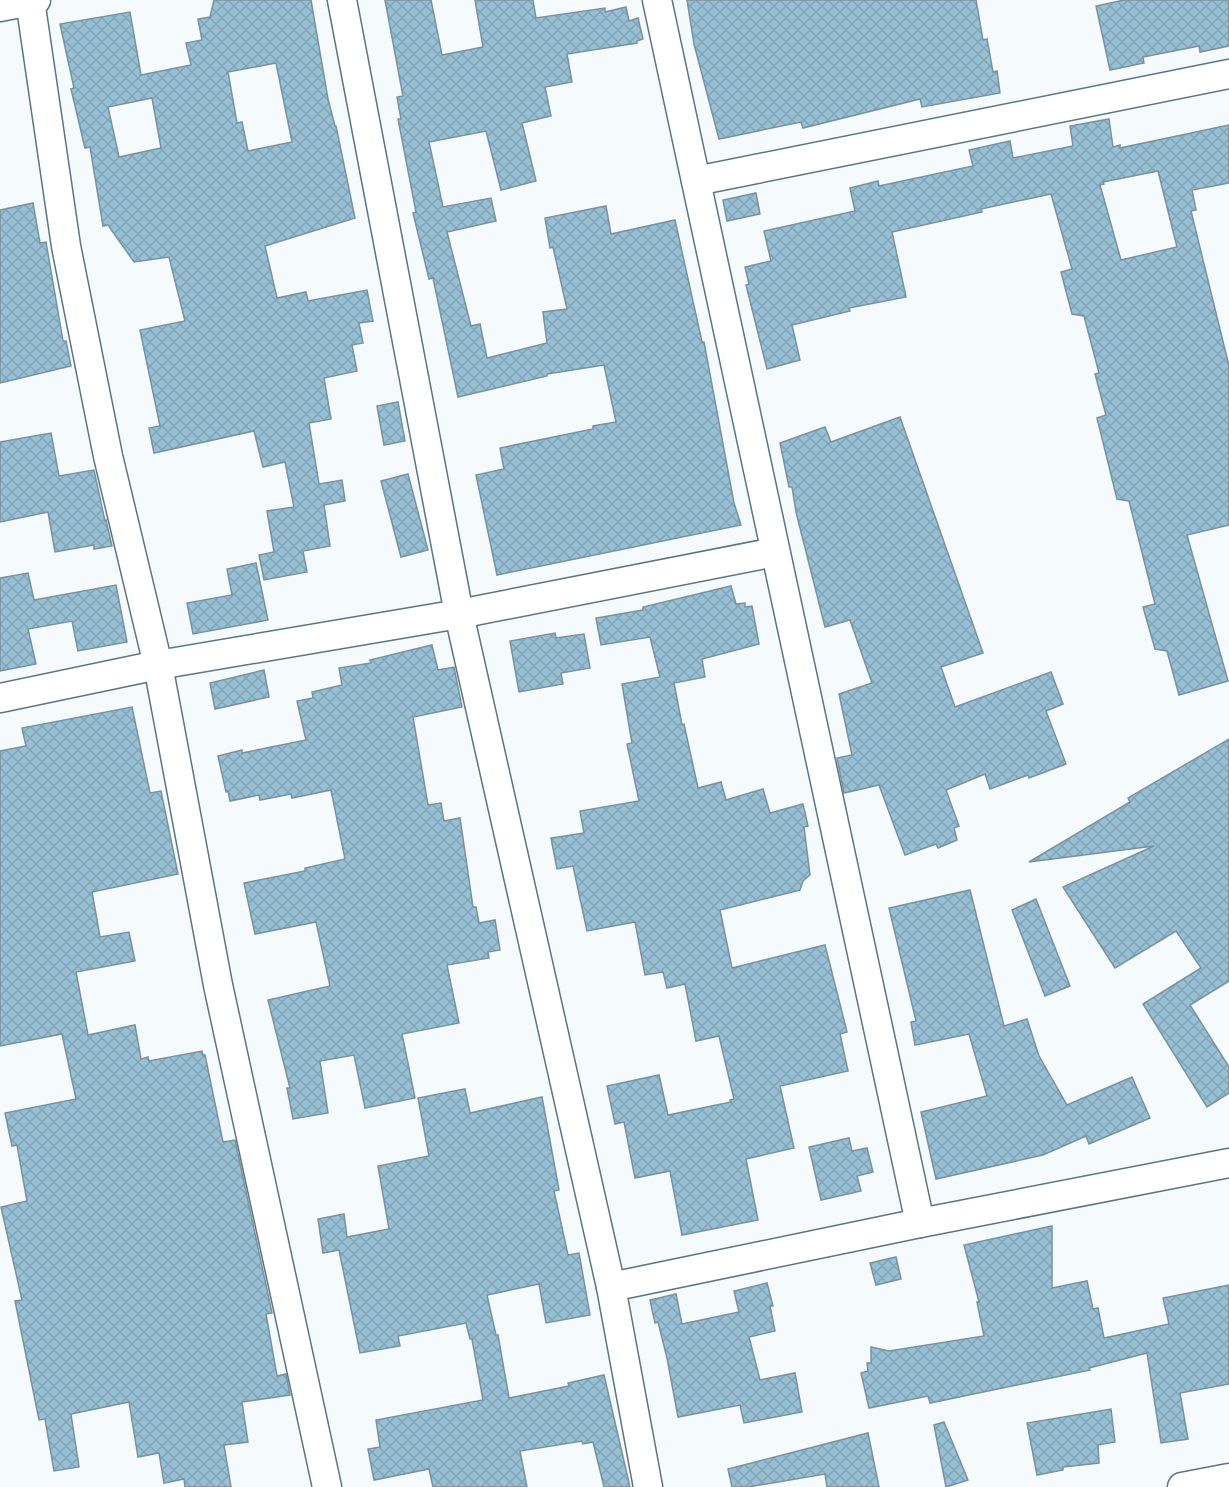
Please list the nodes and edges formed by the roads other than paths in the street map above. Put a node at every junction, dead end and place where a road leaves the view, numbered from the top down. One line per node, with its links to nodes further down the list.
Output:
1 (32, 0): 4 (street); 9 (street)
2 (342, 0): 8 (street)
3 (657, 0): 6 (street)
4 (0, 7)
5 (1229, 74): 6 (street)
6 (696, 181): 7 (street)
7 (775, 552): 8 (street); 12 (street)
8 (459, 614): 9 (street); 13 (street)
9 (158, 665): 10 (street); 15 (street)
10 (0, 698)
11 (1229, 1163): 12 (street)
12 (920, 1223): 13 (street)
13 (611, 1287): 16 (street)
14 (1229, 1478): 17 (street)
15 (327, 1487)
16 (648, 1487)
17 (1182, 1487)

